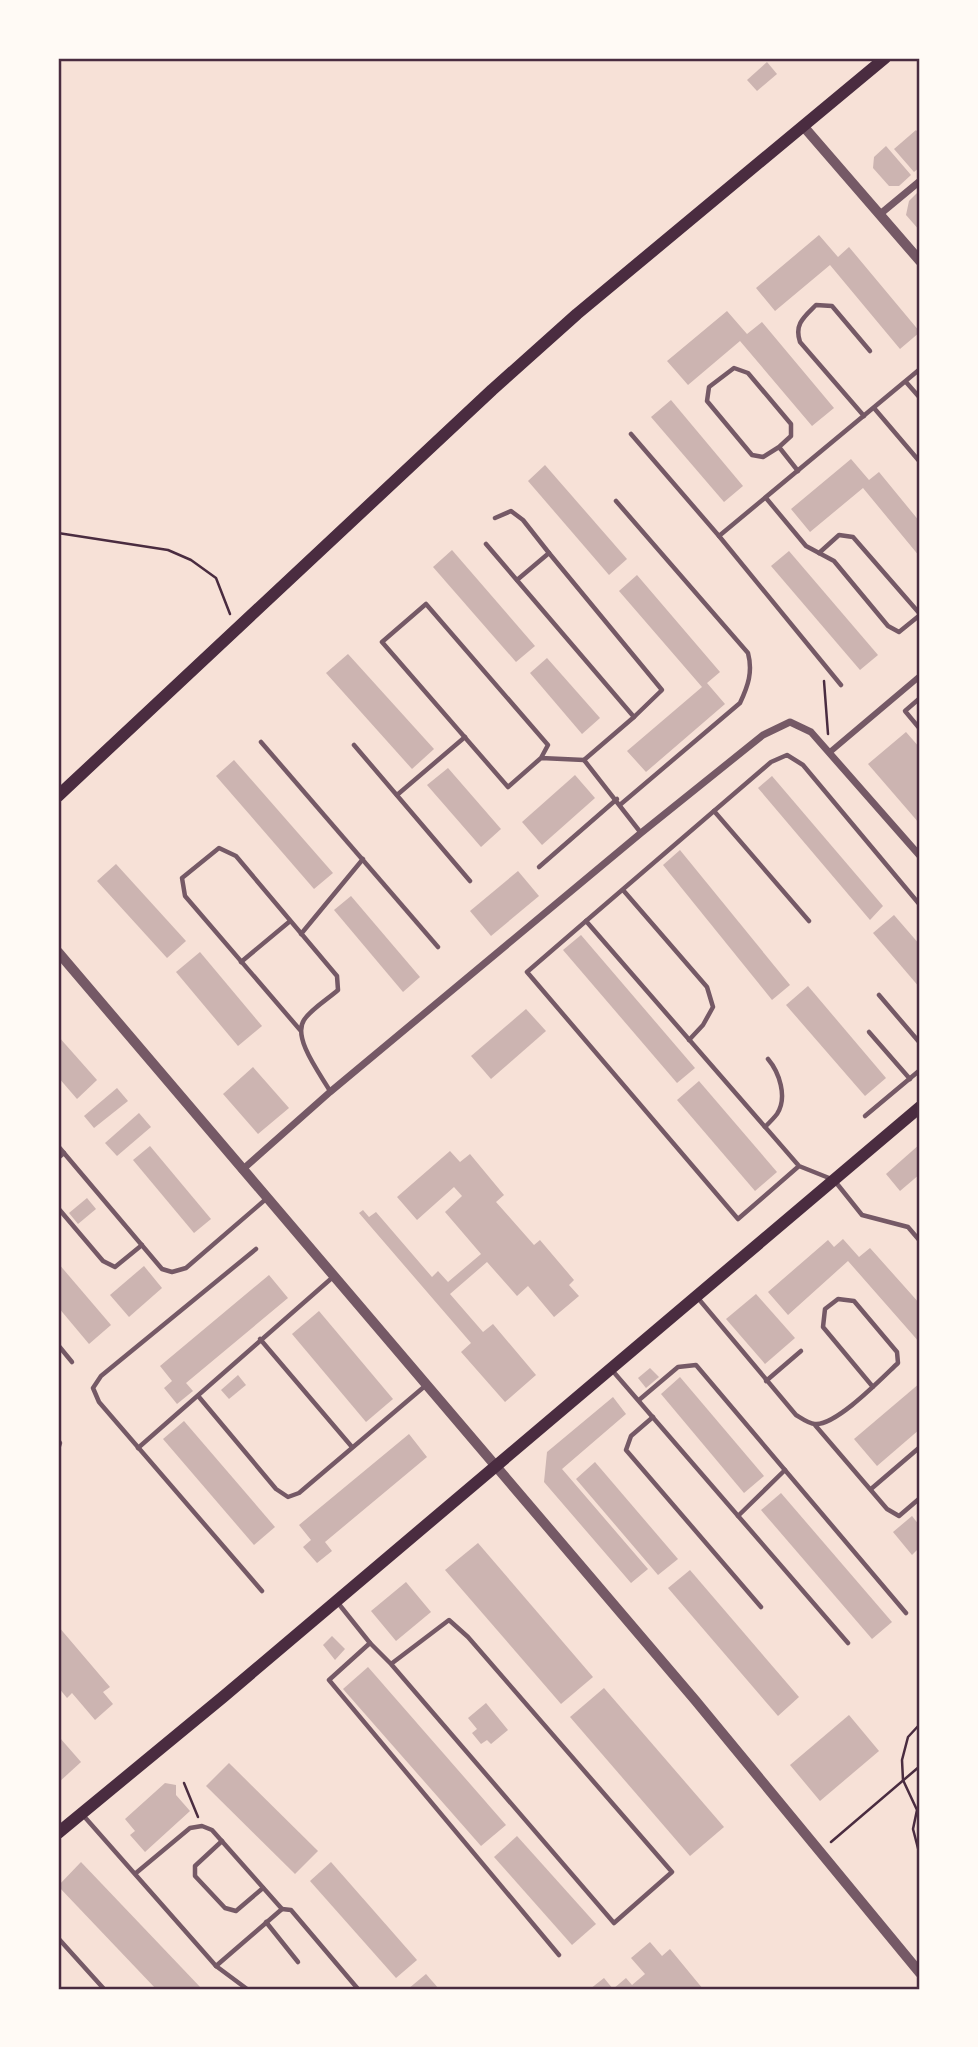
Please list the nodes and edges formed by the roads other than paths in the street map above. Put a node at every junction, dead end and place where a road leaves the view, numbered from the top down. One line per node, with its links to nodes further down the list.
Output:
1 (885, 58): 2 (main road)
2 (804, 127): 4 (street); 37 (main road)
3 (920, 181): 4 (street)
4 (880, 215): 5 (street)
5 (920, 261)
6 (870, 351): 11 (lane)
7 (920, 369): 8 (lane)
8 (905, 382): 9 (lane); 10 (lane)
9 (920, 398)
10 (874, 408): 11 (lane); 14 (lane)
11 (864, 416): 15 (lane)
12 (631, 434): 19 (lane)
13 (779, 447): 13 (lane); 15 (lane)
14 (920, 462)
15 (798, 471): 16 (lane)
16 (766, 498): 19 (lane); 22 (lane)
17 (616, 501): 39 (lane)
18 (495, 518): 21 (lane)
19 (719, 536): 26 (lane)
20 (486, 544): 23 (lane)
21 (549, 552): 23 (lane); 28 (lane)
22 (819, 553): 24 (lane); 24 (lane)
23 (517, 580): 28 (lane)
24 (920, 614)
25 (920, 676): 33 (street)
26 (841, 685)
27 (920, 698): 29 (lane)
28 (634, 717): 35 (lane)
29 (920, 729)
30 (465, 737): 34 (lane); 34 (lane); 36 (lane)
31 (261, 742): 43 (lane)
32 (354, 745): 36 (lane)
33 (830, 752): 41 (street); 42 (street)
34 (541, 758): 35 (lane)
35 (584, 760): 38 (lane)
36 (397, 795): 45 (lane)
37 (58, 796)
38 (617, 799): 39 (lane); 44 (lane)
39 (621, 804): 41 (lane)
40 (714, 811): 46 (lane); 47 (lane); 49 (lane)
41 (641, 832): 63 (street)
42 (920, 854)
43 (363, 859): 51 (lane); 52 (lane)
44 (539, 867)
45 (470, 880)
46 (623, 890): 48 (lane); 58 (lane)
47 (920, 905)
48 (586, 921): 58 (lane); 70 (lane)
49 (809, 921)
50 (289, 922): 51 (lane); 54 (lane); 54 (lane)
51 (301, 934): 56 (lane)
52 (438, 947)
53 (58, 952): 71 (street)
54 (241, 962): 56 (lane)
55 (878, 995): 59 (lane)
56 (300, 1031): 63 (lane)
57 (869, 1032): 62 (lane)
58 (689, 1040): 66 (lane)
59 (920, 1043)
60 (768, 1059): 66 (lane)
61 (920, 1070): 62 (lane)
62 (910, 1079): 65 (lane)
63 (330, 1092): 71 (street)
64 (920, 1107): 72 (main road)
65 (865, 1116)
66 (765, 1127): 70 (lane)
67 (58, 1146): 68 (lane)
68 (64, 1153): 69 (lane); 76 (lane)
69 (58, 1158)
70 (799, 1166): 72 (lane)
71 (242, 1170): 73 (street)
72 (834, 1180): 75 (lane); 79 (main road)
73 (267, 1198): 76 (lane); 78 (street)
74 (58, 1208): 76 (lane)
75 (920, 1241)
76 (142, 1245)
77 (256, 1249): 95 (lane)
78 (334, 1276): 80 (lane); 86 (street)
79 (696, 1297): 84 (main road); 85 (lane)
80 (260, 1339): 88 (lane); 93 (lane)
81 (58, 1345): 83 (lane)
82 (801, 1351): 85 (lane)
83 (72, 1362)
84 (610, 1368): 89 (lane); 97 (main road)
85 (766, 1381): 91 (lane)
86 (425, 1386): 93 (lane); 97 (street)
87 (873, 1387): 87 (lane); 91 (lane)
88 (199, 1397): 93 (lane); 95 (lane)
89 (639, 1400): 90 (lane); 98 (lane)
90 (653, 1417): 101 (lane); 104 (lane)
91 (815, 1424): 99 (lane)
92 (58, 1440): 96 (lane)
93 (352, 1447)
94 (920, 1447): 99 (lane)
95 (138, 1448): 102 (lane)
96 (58, 1449)
97 (494, 1465): 103 (main road); 120 (street)
98 (785, 1470): 101 (lane); 105 (lane)
99 (871, 1489): 100 (lane)
100 (920, 1498)
101 (738, 1516): 107 (lane)
102 (262, 1591)
103 (336, 1600): 106 (lane); 109 (main road)
104 (761, 1607)
105 (906, 1613)
106 (370, 1643): 108 (lane); 117 (lane)
107 (848, 1643)
108 (391, 1664): 108 (lane)
109 (82, 1814): 110 (main road); 112 (lane)
110 (58, 1833)
111 (222, 1841): 112 (lane); 113 (lane); 113 (lane)
112 (136, 1873): 119 (lane)
113 (263, 1888): 114 (lane)
114 (282, 1909): 115 (lane); 123 (lane)
115 (266, 1922): 118 (lane); 119 (lane)
116 (58, 1938): 121 (lane)
117 (559, 1955)
118 (298, 1962)
119 (216, 1966): 122 (lane)
120 (920, 1973)
121 (104, 1989)
122 (247, 1989)
123 (358, 1989)

